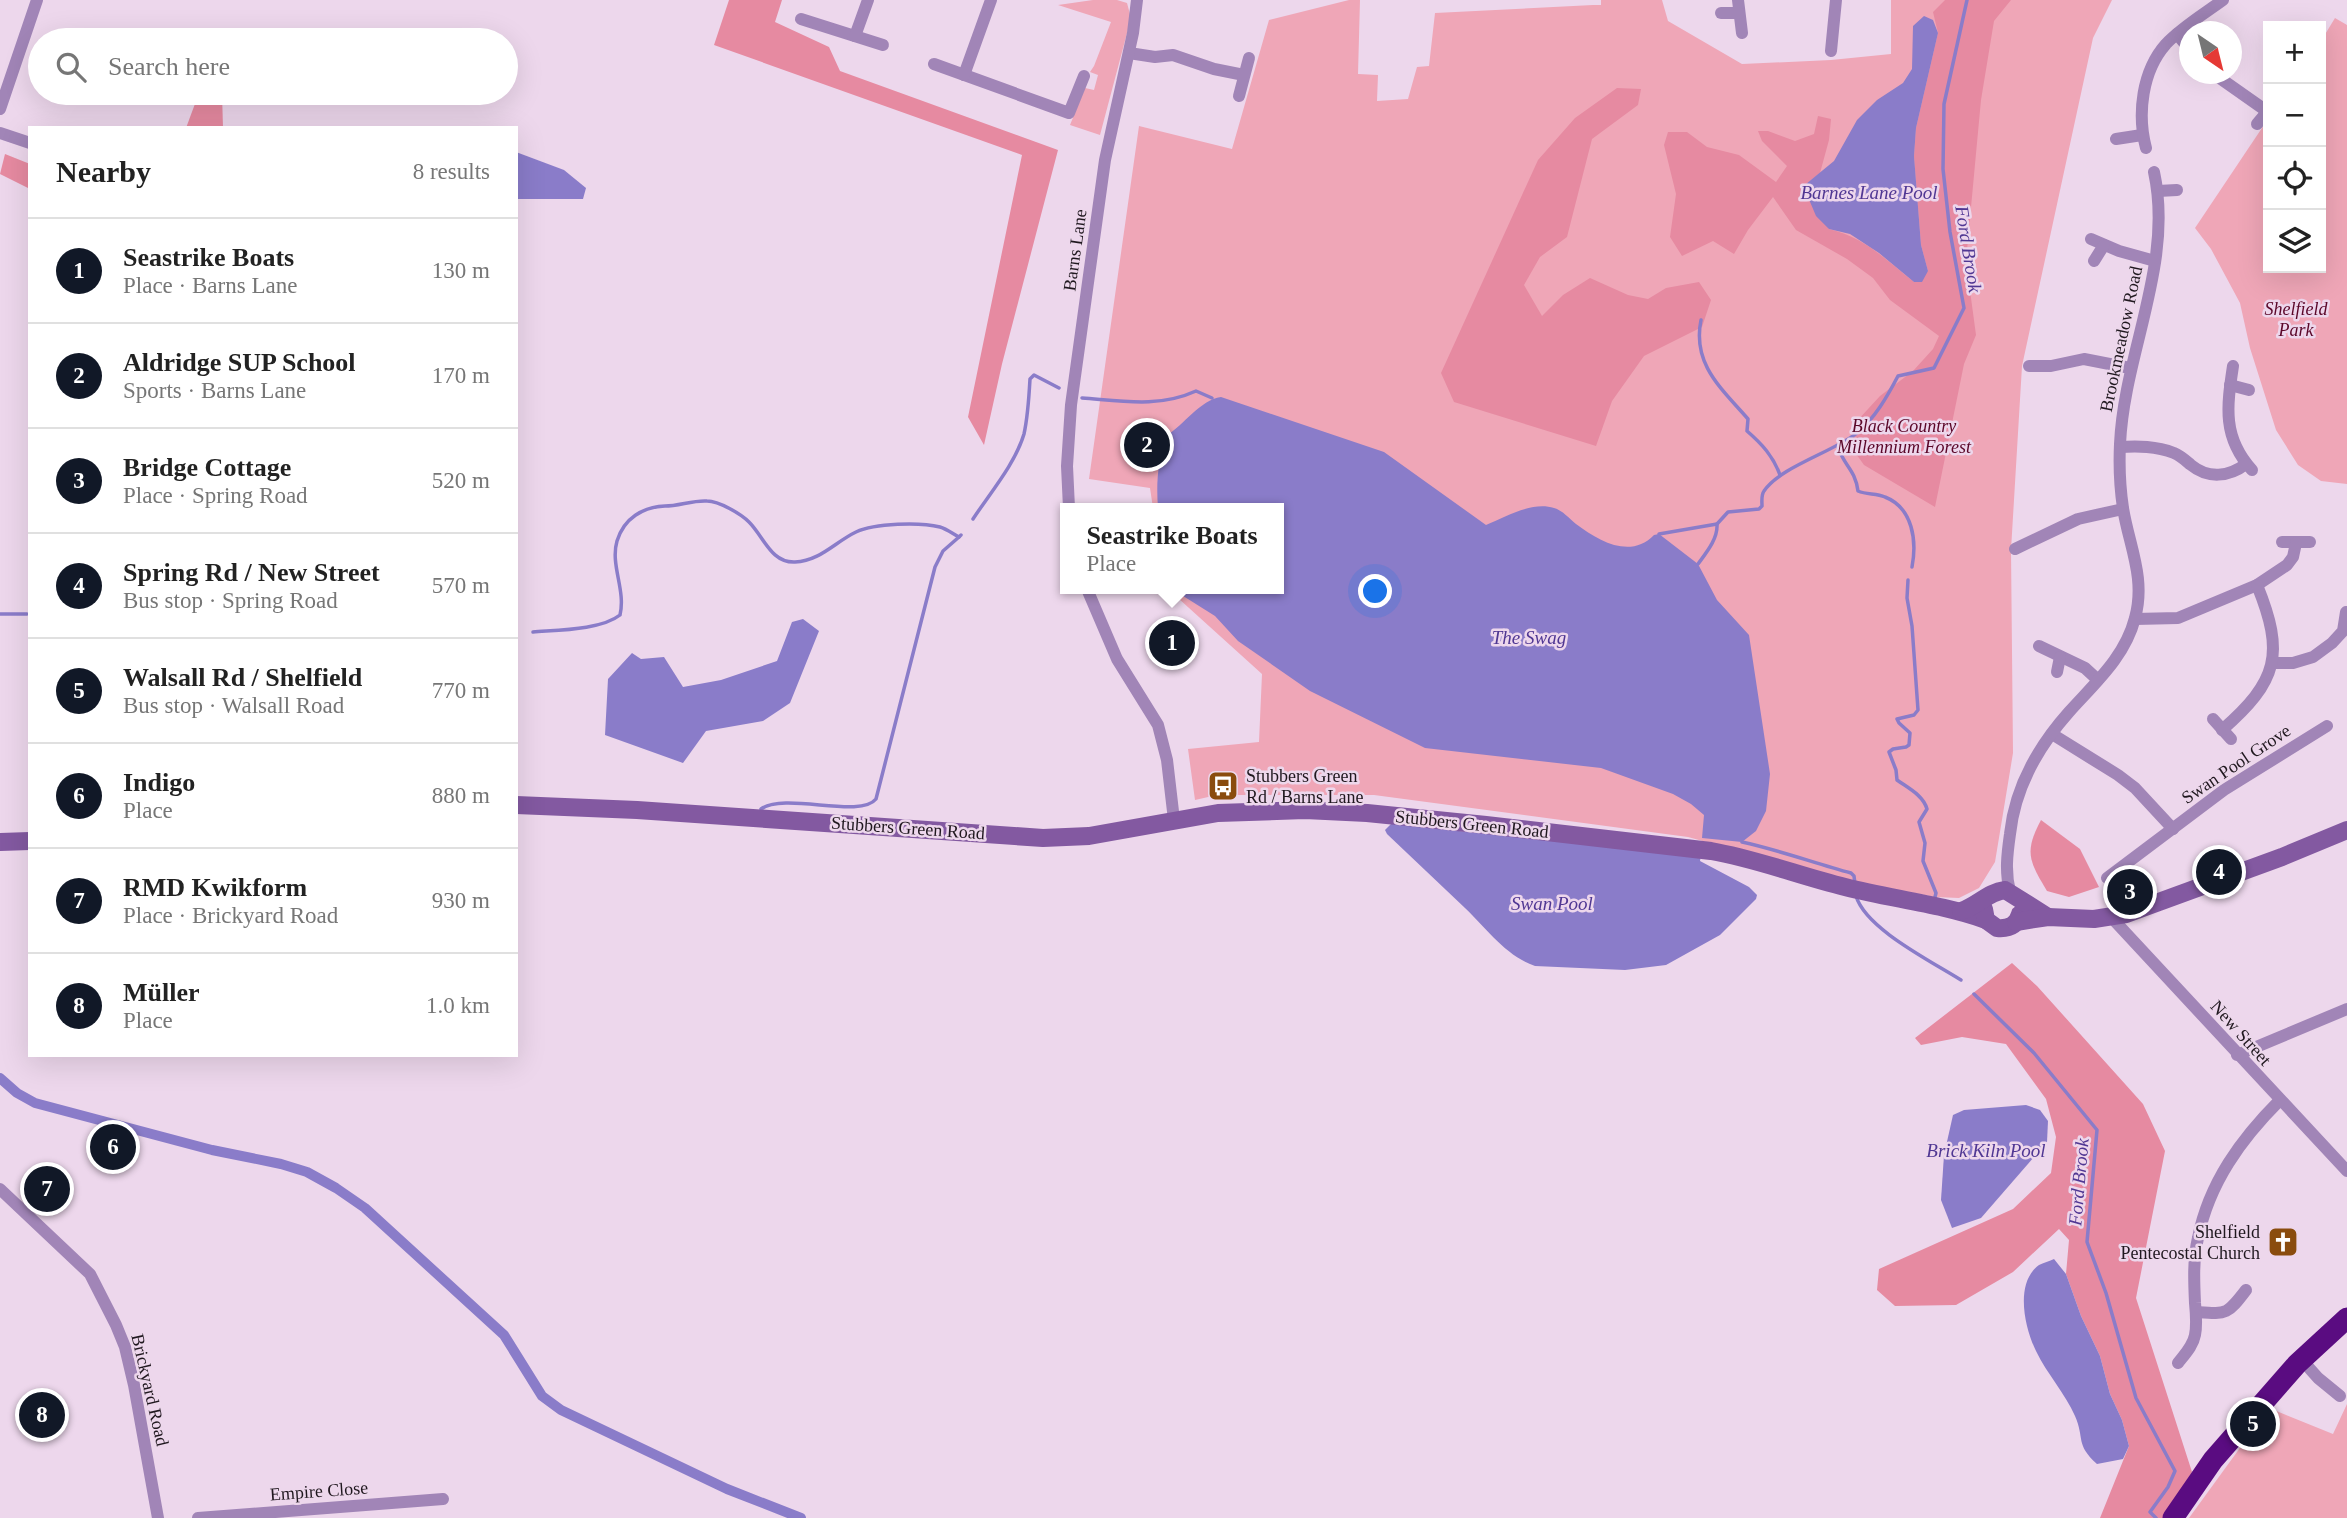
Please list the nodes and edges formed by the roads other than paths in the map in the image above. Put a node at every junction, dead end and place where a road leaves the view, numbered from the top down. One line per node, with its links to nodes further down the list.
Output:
1 (37, 0): 27 (street)
2 (868, 0): 14 (street)
3 (991, 0): 21 (street)
4 (1137, 0): 18 (street, Barns Lane)
5 (1836, 0): 11 (street)
6 (2223, 0): 13 (street)
7 (1739, 6): 8 (street); 12 (street)
8 (1721, 13)
9 (801, 19): 14 (street)
10 (1847, 27): 11 (street)
11 (1833, 28): 17 (street)
12 (1742, 33)
13 (2177, 34): 15 (street); 31 (street)
14 (855, 36): 16 (street)
15 (2179, 37)
16 (883, 45)
17 (1831, 51)
18 (1129, 53): 22 (street); 48 (street, Barns Lane)
19 (1249, 58): 22 (street)
20 (934, 64): 21 (street)
21 (964, 75): 23 (street)
22 (1244, 75): 25 (street)
23 (1084, 76)
24 (2229, 84): 26 (street)
25 (1239, 96)
26 (2263, 108)
27 (0, 109)
28 (2263, 118): 29 (street)
29 (2258, 124)
30 (0, 133): 32 (street)
31 (2116, 139)
32 (28, 142)
33 (2154, 173): 35 (street, Brookmeadow Road)
34 (2177, 190): 35 (street)
35 (2158, 191): 39 (street, Brookmeadow Road)
36 (2091, 239): 37 (street)
37 (2104, 245): 38 (street); 39 (street)
38 (2094, 261)
39 (2155, 261): 43 (street, Brookmeadow Road)
40 (2029, 366): 41 (street)
41 (2051, 366): 43 (street); 44 (street)
42 (2233, 366): 45 (street)
43 (2130, 368): 47 (street, Brookmeadow Road)
44 (2055, 380)
45 (2230, 385): 46 (street); 47 (street)
46 (2249, 390)
47 (2120, 447): 49 (street, Brookmeadow Road)
48 (1069, 503)
49 (2123, 509): 50 (street); 59 (street, Brookmeadow Road)
50 (2045, 536): 54 (street); 55 (street)
51 (2282, 542): 53 (street)
52 (2310, 542): 53 (street)
53 (2296, 543): 56 (street)
54 (2015, 549)
55 (2053, 549)
56 (2257, 585): 59 (street); 63 (street)
57 (1089, 594): 70 (street)
58 (2346, 612): 60 (street)
59 (2135, 619): 65 (street, Brookmeadow Road)
60 (2345, 631): 63 (street)
61 (2039, 646): 62 (street)
62 (2060, 657): 64 (street); 65 (street)
63 (2272, 663): 66 (street)
64 (2057, 672)
65 (2098, 680): 68 (street, Brookmeadow Road)
66 (2213, 719)
67 (2321, 724): 71 (street, Swan Pool Grove)
68 (2052, 734): 71 (street, Swan Pool Grove); 76 (street, Brookmeadow Road)
69 (518, 805): 70 (street, Stubbers Green Road)
70 (1174, 820): 79 (street, Stubbers Green Road)
71 (2173, 829): 75 (street, Swan Pool Grove)
72 (2347, 831): 81 (street)
73 (28, 841): 74 (street)
74 (0, 842)
75 (2110, 870)
76 (2005, 874): 77 (street, Brookmeadow Road); 78 (street, Brookmeadow Road)
77 (1989, 896): 78 (street); 79 (street); 82 (street)
78 (2015, 896): 80 (street); 83 (street)
79 (1961, 911): 82 (street, Stubbers Green Road)
80 (2048, 917): 81 (street); 83 (street)
81 (2111, 918): 85 (street, New Street)
82 (1986, 920): 83 (street)
83 (2016, 922)
84 (2347, 1009): 85 (street)
85 (2237, 1055): 86 (street, New Street)
86 (2280, 1100): 87 (street, New Street); 90 (street)
87 (2347, 1171)
88 (0, 1189): 96 (street, Brickyard Road)
89 (2246, 1290): 90 (street)
90 (2196, 1312): 93 (street)
91 (2347, 1318): 92 (highway)
92 (2302, 1360): 94 (street); 98 (highway)
93 (2178, 1363)
94 (2340, 1396)
95 (443, 1499): 97 (street, Empire Close)
96 (158, 1518)
97 (198, 1518)
98 (2174, 1518)

